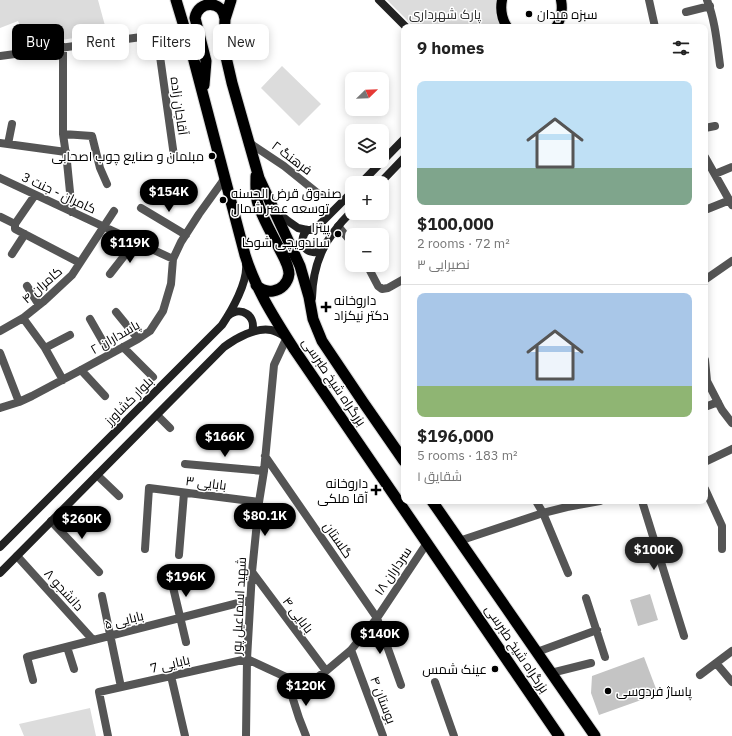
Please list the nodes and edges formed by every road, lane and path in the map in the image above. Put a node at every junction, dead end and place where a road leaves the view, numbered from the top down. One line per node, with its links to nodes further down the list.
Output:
1 (176, 0): 11 (highway, بزرگراه شیخ طبرسی)
2 (231, 0): 10 (highway, بزرگراه شیخ طبرسی)
3 (379, 0): 12 (main road)
4 (502, 0): 8 (main road)
5 (561, 0): 15 (main road)
6 (649, 0): 16 (street)
7 (708, 3): 9 (street); 24 (street)
8 (501, 12): 13 (main road); 14 (main road)
9 (686, 12)
10 (225, 19): 25 (highway); 30 (highway, بزرگراه شیخ طبرسی)
11 (184, 24)
12 (403, 24)
13 (502, 24)
14 (505, 24)
15 (557, 24)
16 (654, 24)
17 (137, 38): 18 (street)
18 (64, 47)
19 (12, 54): 20 (street)
20 (0, 56)
21 (63, 60): 29 (street)
22 (161, 60): 34 (street, آقاجان زاده)
23 (194, 60): 25 (highway, بزرگراه شیخ طبرسی)
24 (720, 65)
25 (203, 95): 43 (highway, بزرگراه شیخ طبرسی)
26 (12, 124): 32 (street)
27 (715, 126): 28 (street)
28 (708, 127)
29 (63, 134): 33 (street); 44 (street)
30 (248, 142): 38 (highway, بزرگراه شیخ طبرسی); 46 (street, فرهنگ ۲)
31 (401, 142): 40 (main road)
32 (4, 144): 33 (street)
33 (66, 152): 53 (street)
34 (174, 156)
35 (401, 161): 41 (main road)
36 (708, 162): 39 (street)
37 (732, 167): 39 (street)
38 (256, 169): 50 (highway, بزرگراه شیخ طبرسی); 74 (highway)
39 (715, 174): 48 (street)
40 (368, 176)
41 (387, 176)
42 (0, 178): 45 (street, کامران - جنت 3)
43 (225, 178): 62 (street, پاسداران ۲); 66 (highway, بزرگراه شیخ طبرسی)
44 (108, 184)
45 (35, 195): 53 (street, کامران - جنت 3); 56 (street)
46 (320, 195)
47 (345, 199): 59 (main road)
48 (731, 202): 51 (street)
49 (141, 208): 62 (street)
50 (274, 209): 59 (main road); 77 (highway, بزرگراه شیخ طبرسی)
51 (708, 209)
52 (114, 211): 58 (street, کامران ۴)
53 (72, 212): 58 (street, کامران - جنت 3)
54 (1, 217): 56 (street)
55 (345, 218): 57 (main road)
56 (15, 224): 60 (street)
57 (338, 226): 61 (street); 64 (main road)
58 (104, 227): 63 (street, کامران - جنت 3); 69 (street, کامران ۴)
59 (307, 230): 64 (main road)
60 (25, 234): 65 (street); 69 (street)
61 (345, 234)
62 (186, 235): 67 (street, پاسداران ۲)
63 (135, 242): 67 (street, کامران - جنت 3); 71 (street)
64 (323, 249): 77 (main road)
65 (12, 254)
66 (245, 255): 74 (highway, بزرگراه شیخ طبرسی); 80 (main road, بلوار کشاورز)
67 (173, 259): 86 (street, پاسداران ۲)
68 (732, 261): 72 (street)
69 (80, 263): 76 (street, کامران ۴)
70 (371, 272): 73 (street)
71 (110, 274)
72 (708, 279)
73 (401, 281)
74 (256, 285): 85 (highway, بزرگراه شیخ طبرسی)
75 (27, 286): 76 (street)
76 (39, 305): 79 (street, کامران ۴)
77 (311, 310): 105 (highway, بزرگراه شیخ طبرسی)
78 (116, 312): 86 (street)
79 (23, 318): 82 (street, کامران ۴); 88 (street)
80 (227, 318): 83 (main road); 122 (main road, بلوار کشاورز)
81 (90, 320): 90 (street)
82 (0, 331)
83 (252, 332): 85 (main road); 100 (main road)
84 (70, 335): 88 (street)
85 (287, 337): 104 (street, شهید اسماعیل پور); 121 (highway, بزرگراه شیخ طبرسی)
86 (138, 339): 87 (street, پاسداران ۲)
87 (123, 347): 90 (street, پاسداران ۲); 92 (street)
88 (45, 348): 93 (street)
89 (0, 353): 96 (street)
90 (110, 354): 91 (street, پاسداران ۲)
91 (82, 370): 93 (street, پاسداران ۲); 95 (street)
92 (153, 377)
93 (63, 380): 96 (street, پاسداران ۲)
94 (708, 383): 97 (street)
95 (105, 396)
96 (19, 402): 99 (street, پاسداران ۲)
97 (718, 402): 98 (street); 101 (street)
98 (708, 406)
99 (0, 408)
100 (157, 415): 102 (street); 109 (main road)
101 (732, 424)
102 (170, 428)
103 (732, 449): 106 (street)
104 (265, 456): 108 (street, شهید اسماعیل پور); 136 (street, گلستان)
105 (401, 457)
106 (708, 461)
107 (185, 464): 108 (street)
108 (264, 471): 113 (street, شهید اسماعیل پور)
109 (97, 475): 111 (street); 119 (main road)
110 (184, 492): 113 (street, بابایی ۳); 123 (street, بابایی ۳); 125 (street)
111 (119, 496)
112 (708, 496): 124 (street)
113 (259, 502): 128 (street, شهید اسماعیل پور)
114 (434, 504): 120 (highway, بزرگراه شیخ طبرسی)
115 (538, 504): 118 (street)
116 (583, 504): 118 (street)
117 (643, 504): 139 (street)
118 (543, 512): 120 (street); 130 (street)
119 (51, 521): 126 (main road); 127 (street)
120 (459, 541): 145 (highway, بزرگراه شیخ طبرسی)
121 (427, 543): 136 (street, سرداران ۱۸); 167 (highway, بزرگراه شیخ طبرسی)
122 (0, 545)
123 (145, 549)
124 (722, 549)
125 (179, 555)
126 (17, 556): 129 (main road); 140 (street, دانشجو ۸)
127 (99, 572)
128 (252, 572): 134 (street, شهید اسماعیل پور); 151 (street, بابایی ۴)
129 (0, 573)
130 (568, 573)
131 (172, 583): 135 (street)
132 (102, 596): 138 (street)
133 (586, 598): 137 (street)
134 (250, 600): 135 (street, بابایی ۵); 147 (street, شهید اسماعیل پور)
135 (180, 618): 138 (street, بابایی ۵); 141 (street)
136 (377, 618): 143 (street, سرداران ۱۸); 159 (street, گلستان)
137 (597, 630): 145 (street); 146 (street)
138 (111, 636): 140 (street, بابایی ۵); 160 (street)
139 (684, 636)
140 (93, 640): 142 (street, بابایی ۵)
141 (186, 642)
142 (67, 647): 150 (street); 155 (street, بابایی ۵)
143 (351, 650): 151 (street, سرداران ۱۸); 165 (street, بوستان ۴)
144 (732, 651): 149 (street)
145 (537, 652): 152 (highway, بزرگراه شیخ طبرسی)
146 (605, 657)
147 (247, 659): 153 (street, بابایی 7); 156 (street, سرداران ۱۸); 163 (street, شهید اسماعیل پور)
148 (591, 663): 152 (street)
149 (716, 663): 154 (street); 158 (street)
150 (74, 668)
151 (326, 672): 156 (street, سرداران ۱۸)
152 (551, 673): 168 (highway, بزرگراه شیخ طبرسی)
153 (171, 676): 160 (street, بابایی 7); 162 (street)
154 (700, 676)
155 (33, 680)
156 (292, 680): 164 (street)
157 (435, 682): 166 (street)
158 (732, 682)
159 (401, 685)
160 (121, 687): 161 (street, بابایی 7)
161 (108, 736)
162 (185, 736)
163 (246, 736)
164 (306, 736)
165 (384, 736)
166 (454, 736)
167 (559, 736)
168 (595, 736)

